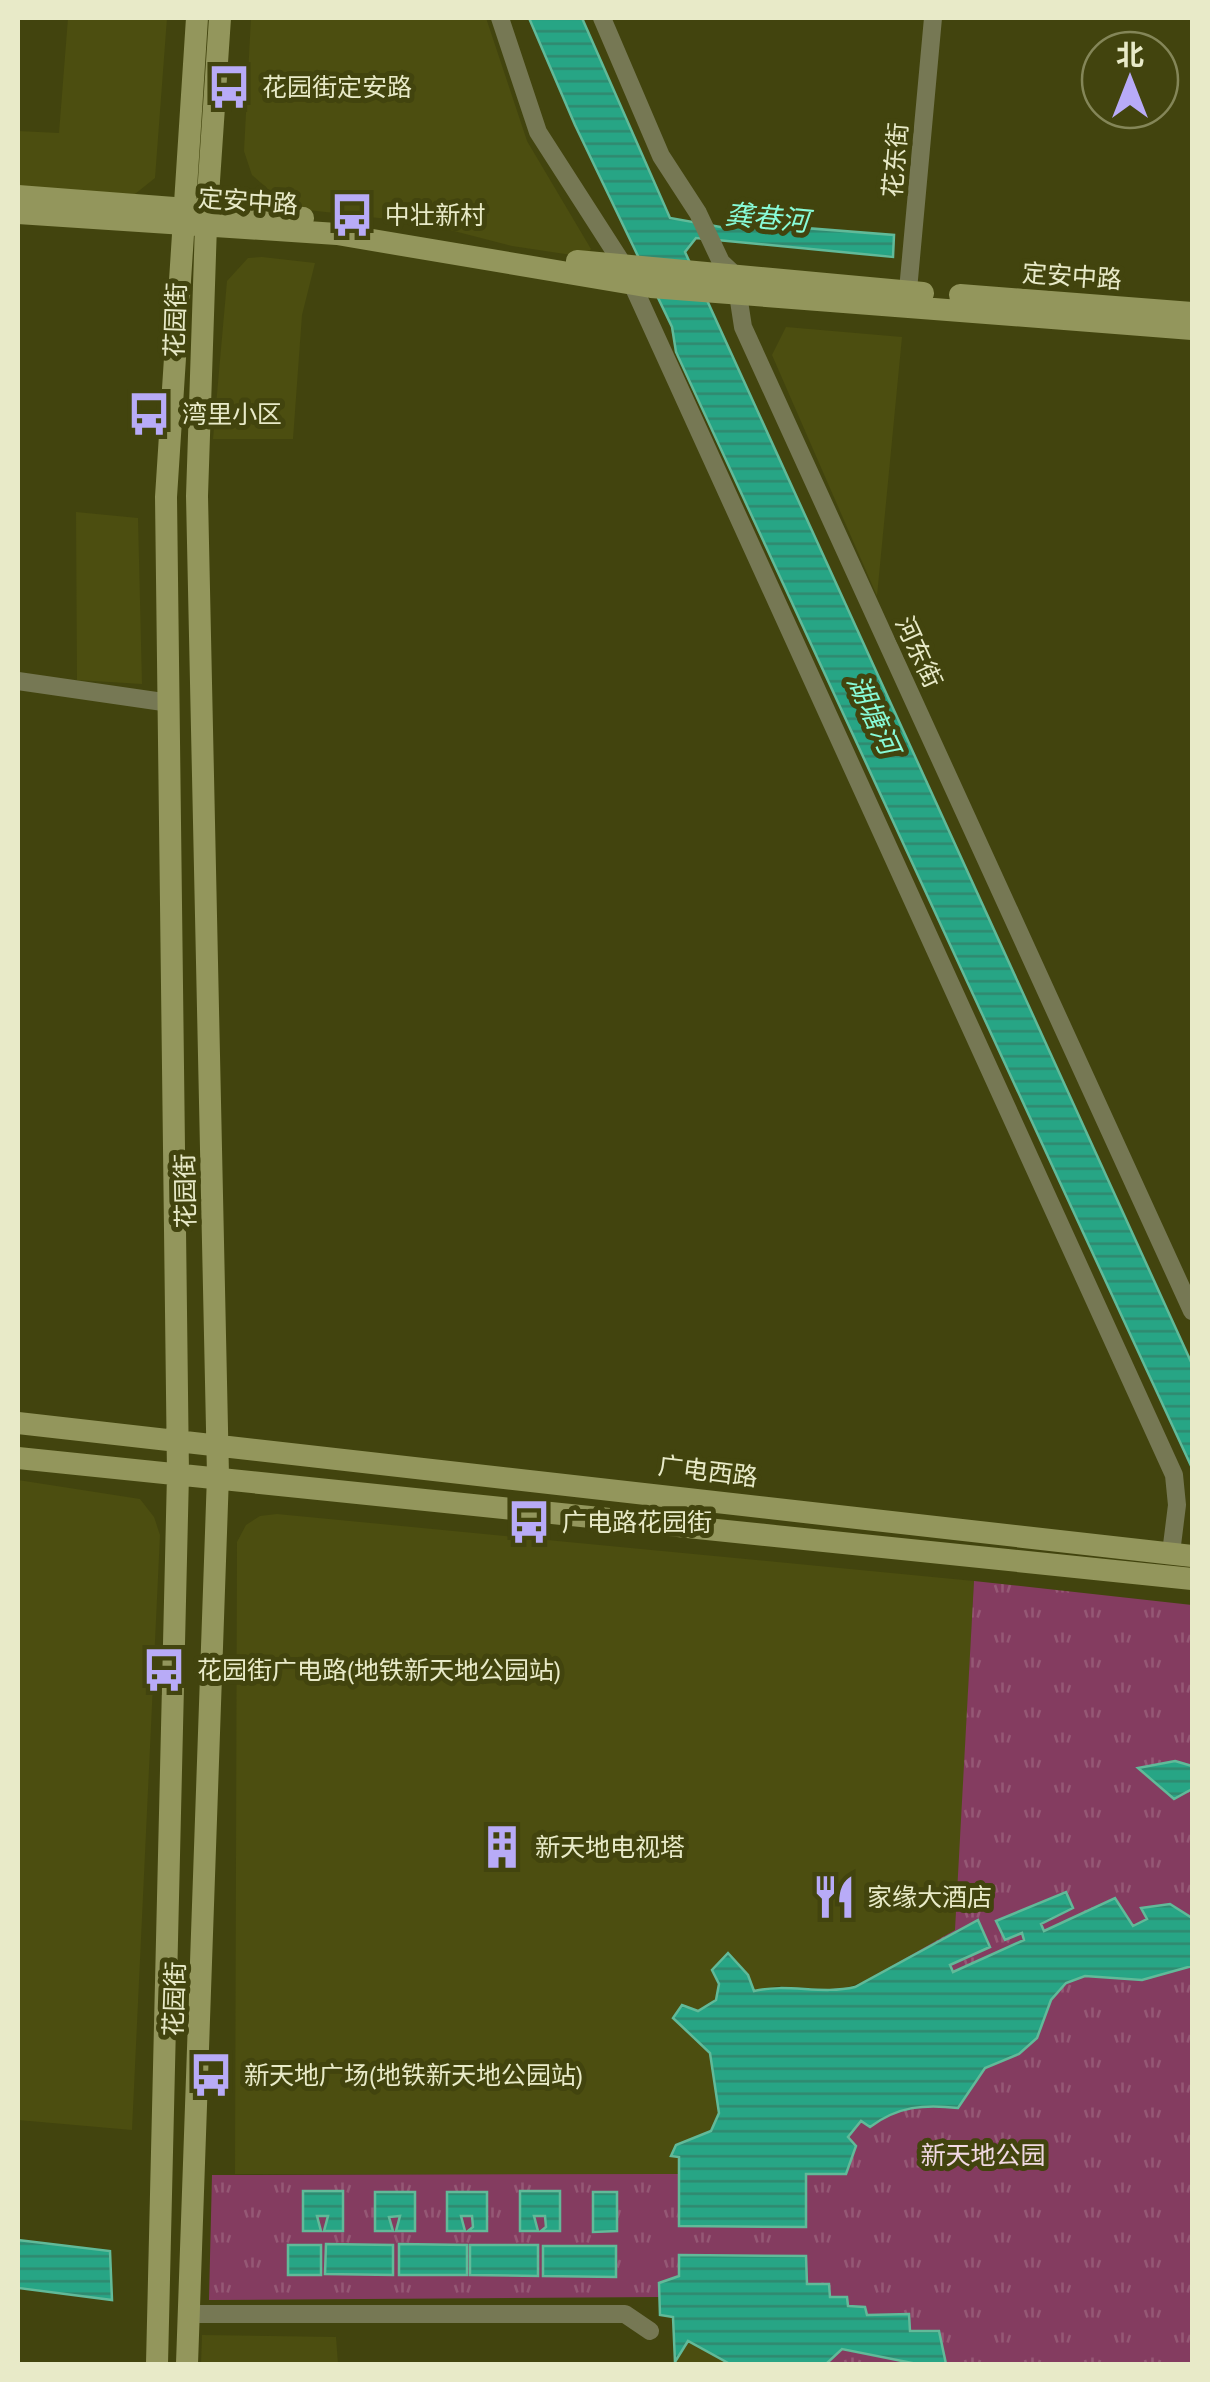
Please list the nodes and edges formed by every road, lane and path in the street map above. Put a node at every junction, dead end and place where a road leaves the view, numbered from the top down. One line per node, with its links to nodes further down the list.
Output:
1 (197, 18): 8 (main road, 花园街)
2 (220, 18): 8 (main road, 花园街)
3 (500, 18): 9 (street)
4 (602, 18): 10 (street, 河东街)
5 (933, 18): 11 (street, 花东街)
6 (18, 196): 8 (main road, 定安中路)
7 (18, 213): 8 (main road, 定安中路)
8 (195, 216): 9 (main road, 定安中路); 15 (main road, 花园街); 19 (main road, 花园街)
9 (636, 276): 10 (main road, 定安中路); 23 (street)
10 (724, 280): 11 (main road, 定安中路); 16 (street, 河东街)
11 (908, 299): 12 (main road, 定安中路); 13 (main road, 定安中路)
12 (1192, 313)
13 (1192, 330)
14 (18, 682): 15 (street)
15 (170, 703): 18 (main road, 花园街)
16 (1192, 1311)
17 (18, 1423): 18 (main road)
18 (178, 1438): 19 (main road, 广电西路); 21 (main road, 花园街)
19 (218, 1442): 22 (main road, 花园街); 23 (main road, 广电西路)
20 (18, 1458): 21 (main road)
21 (178, 1474): 22 (main road); 27 (main road, 花园街)
22 (218, 1476): 24 (main road); 25 (main road, 花园街)
23 (1182, 1554)
24 (1192, 1580)
25 (189, 2314): 26 (street); 28 (main road, 花园街)
26 (650, 2330)
27 (157, 2364)
28 (187, 2364)

